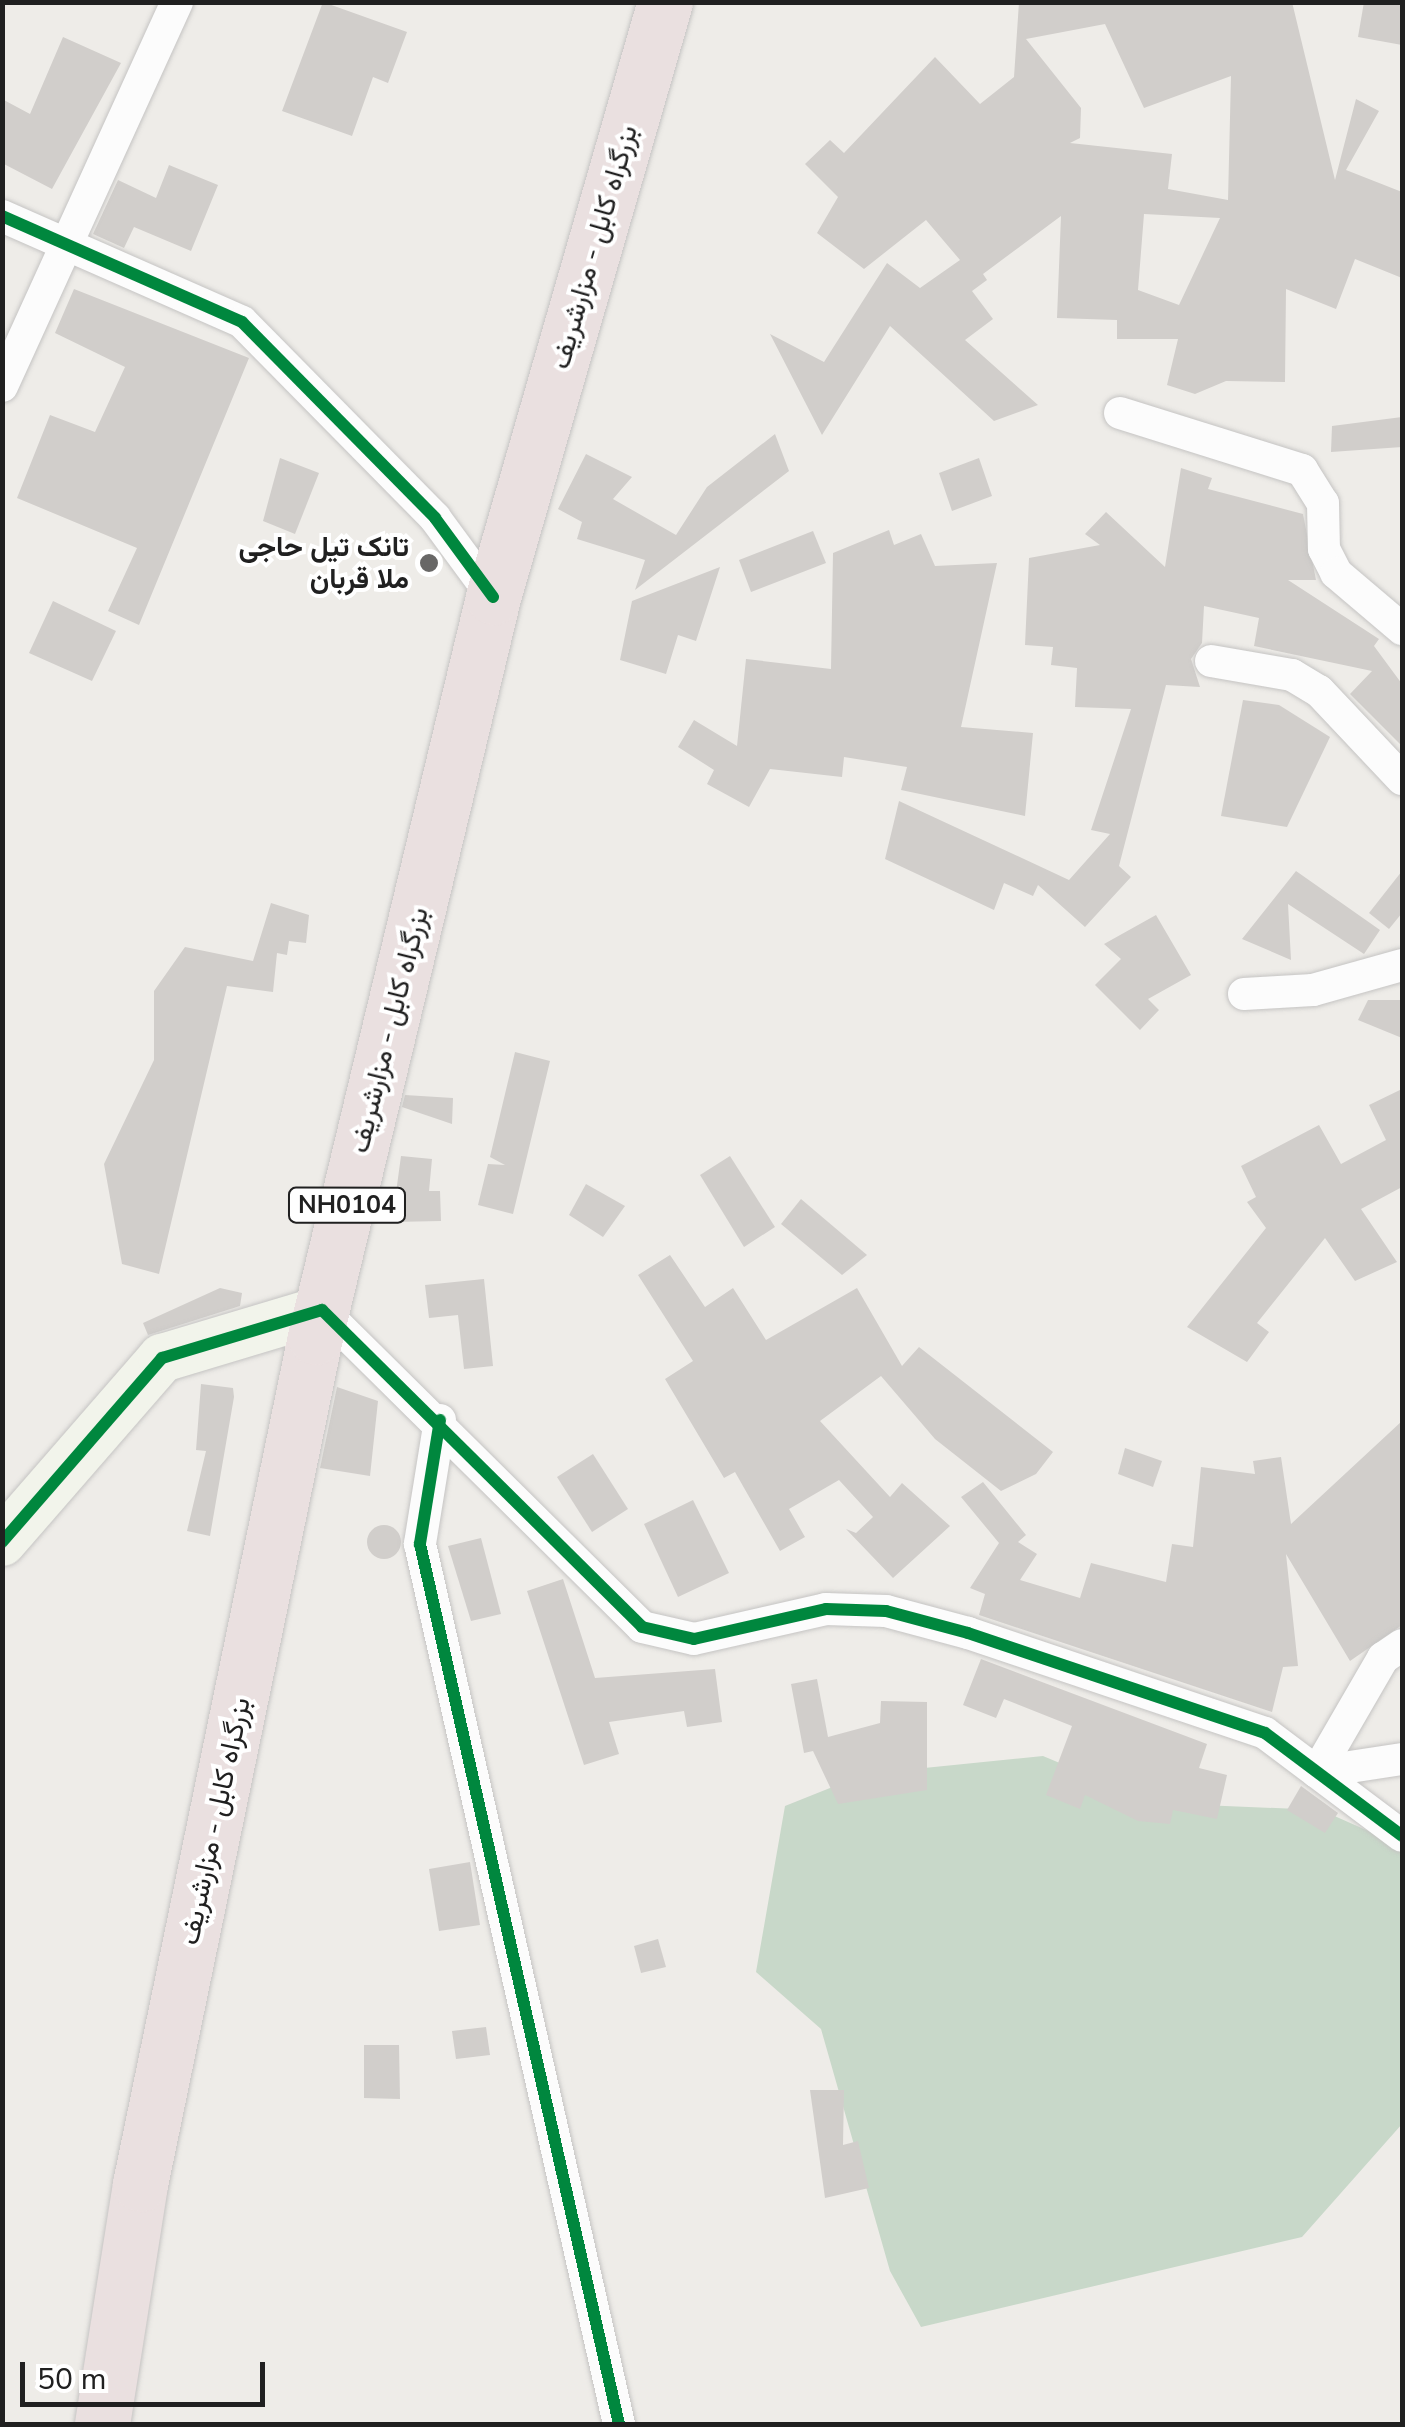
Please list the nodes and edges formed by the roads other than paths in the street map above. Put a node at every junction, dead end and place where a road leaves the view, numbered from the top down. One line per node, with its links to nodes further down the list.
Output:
1 (176, 2): 4 (street)
2 (665, 2): 7 (highway, بزرگراه کابل - مزارشریف / NH0104)
3 (2, 216): 4 (street)
4 (63, 242): 5 (street); 7 (street)
5 (2, 386)
6 (1120, 413): 8 (street)
7 (493, 597): 13 (highway, بزرگراه کابل - مزارشریف / NH0104)
8 (1402, 628)
9 (1211, 661): 10 (street)
10 (1402, 779)
11 (1402, 965): 12 (street)
12 (1244, 994)
13 (322, 1310): 14 (street); 15 (street); 20 (highway, بزرگراه کابل - مزارشریف / NH0104)
14 (440, 1420): 18 (street); 21 (street)
15 (2, 1542)
16 (1402, 1645): 18 (street)
17 (1402, 1759): 18 (street)
18 (1318, 1772): 19 (street)
19 (1402, 1836)
20 (102, 2424)
21 (619, 2424)

